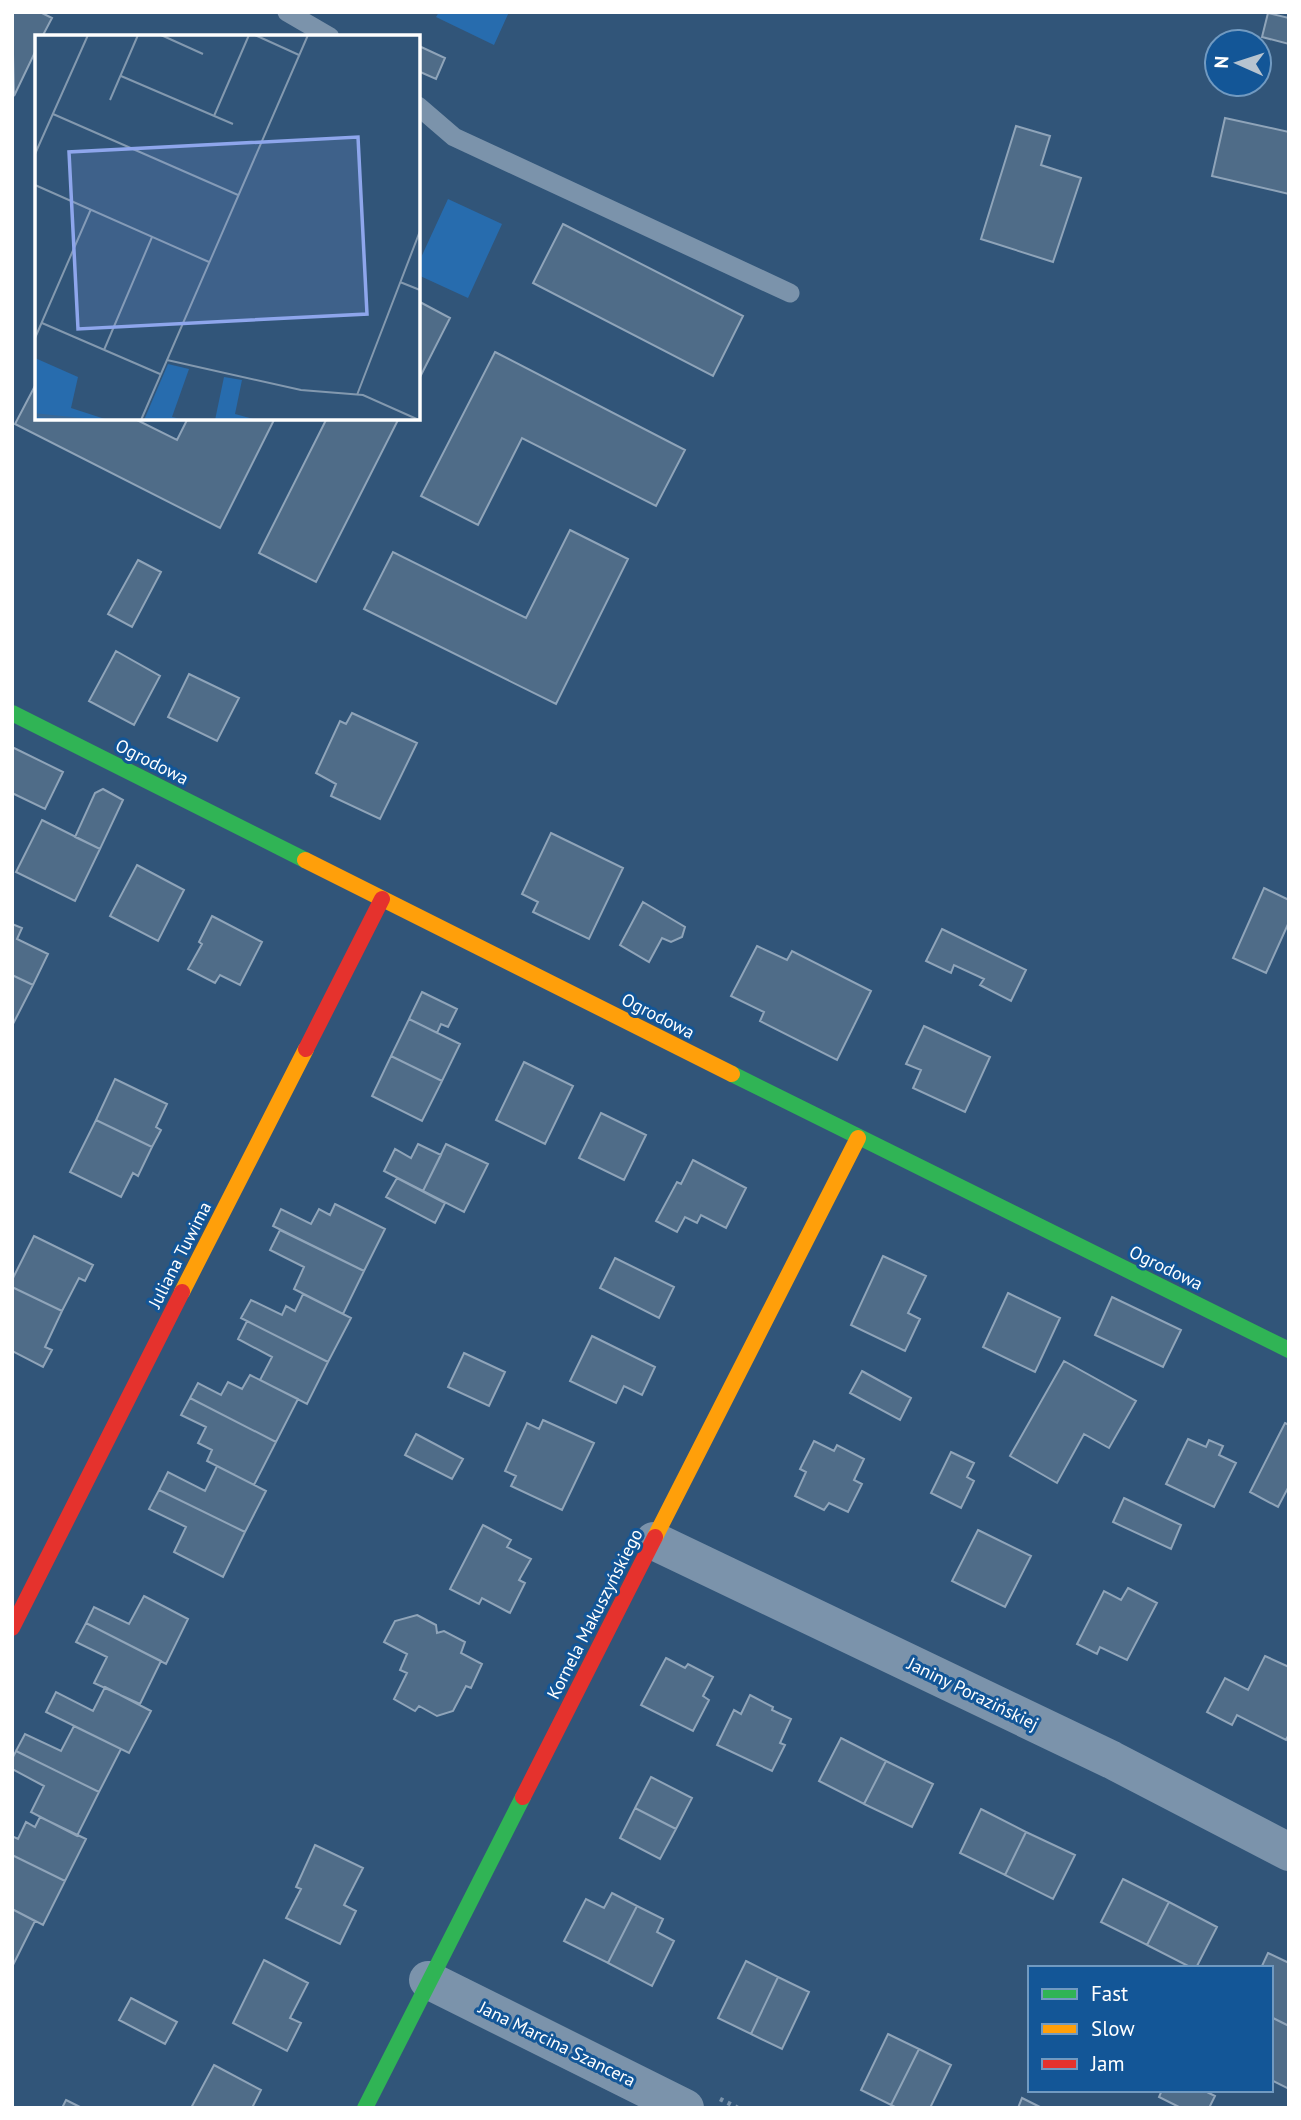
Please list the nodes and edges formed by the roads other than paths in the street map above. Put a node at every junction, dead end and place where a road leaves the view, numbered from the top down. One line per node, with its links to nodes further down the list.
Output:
1 (287, 12): 2 (lane)
2 (327, 35)
3 (420, 108): 4 (lane)
4 (790, 293)
5 (12, 713): 6 (street, Ogrodowa)
6 (382, 899): 7 (street, Ogrodowa); 10 (street, Juliana Tuwima)
7 (858, 1138): 8 (street, Ogrodowa); 9 (street, Kornela Makuszyńskiego)
8 (1289, 1350)
9 (654, 1541): 11 (street, Janiny Porazińskiej); 12 (street, Kornela Makuszyńskiego)
10 (12, 1628)
11 (1289, 1852)
12 (428, 1980): 13 (street, Kornela Makuszyńskiego); 14 (street, Jana Marcina Szancera)
13 (365, 2108)
14 (685, 2108)

